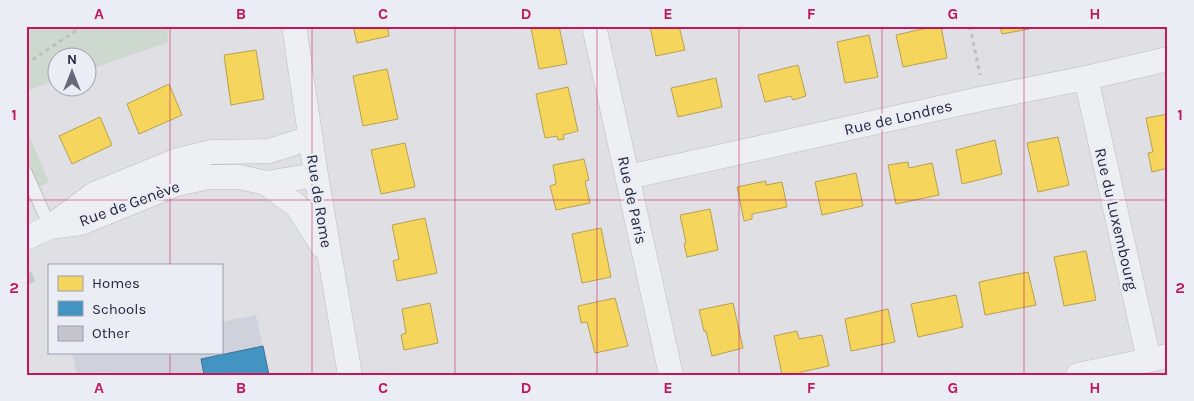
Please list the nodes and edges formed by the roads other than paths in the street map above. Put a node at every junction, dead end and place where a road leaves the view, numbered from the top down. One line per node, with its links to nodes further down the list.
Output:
1 (294, 26): 5 (street, Rue de Rome)
2 (594, 26): 8 (street, Rue de Paris)
3 (1168, 59): 4 (street, Rue de Londres)
4 (1086, 78): 8 (street, Rue de Londres); 13 (street, Rue du Luxembourg)
5 (310, 138): 7 (street, Rue de Rome); 10 (street, Rue de Genève)
6 (26, 173): 10 (lane)
7 (316, 175): 9 (street, Rue de Genève); 12 (street, Rue de Rome)
8 (628, 177): 15 (street, Rue de Paris)
9 (266, 183): 10 (street, Rue de Genève); 12 (street, Rue de Genève)
10 (50, 227): 11 (street, Rue de Genève)
11 (26, 238)
12 (329, 256): 14 (street, Rue de Rome)
13 (1158, 358): 16 (street)
14 (350, 375)
15 (671, 375)
16 (1078, 375)

